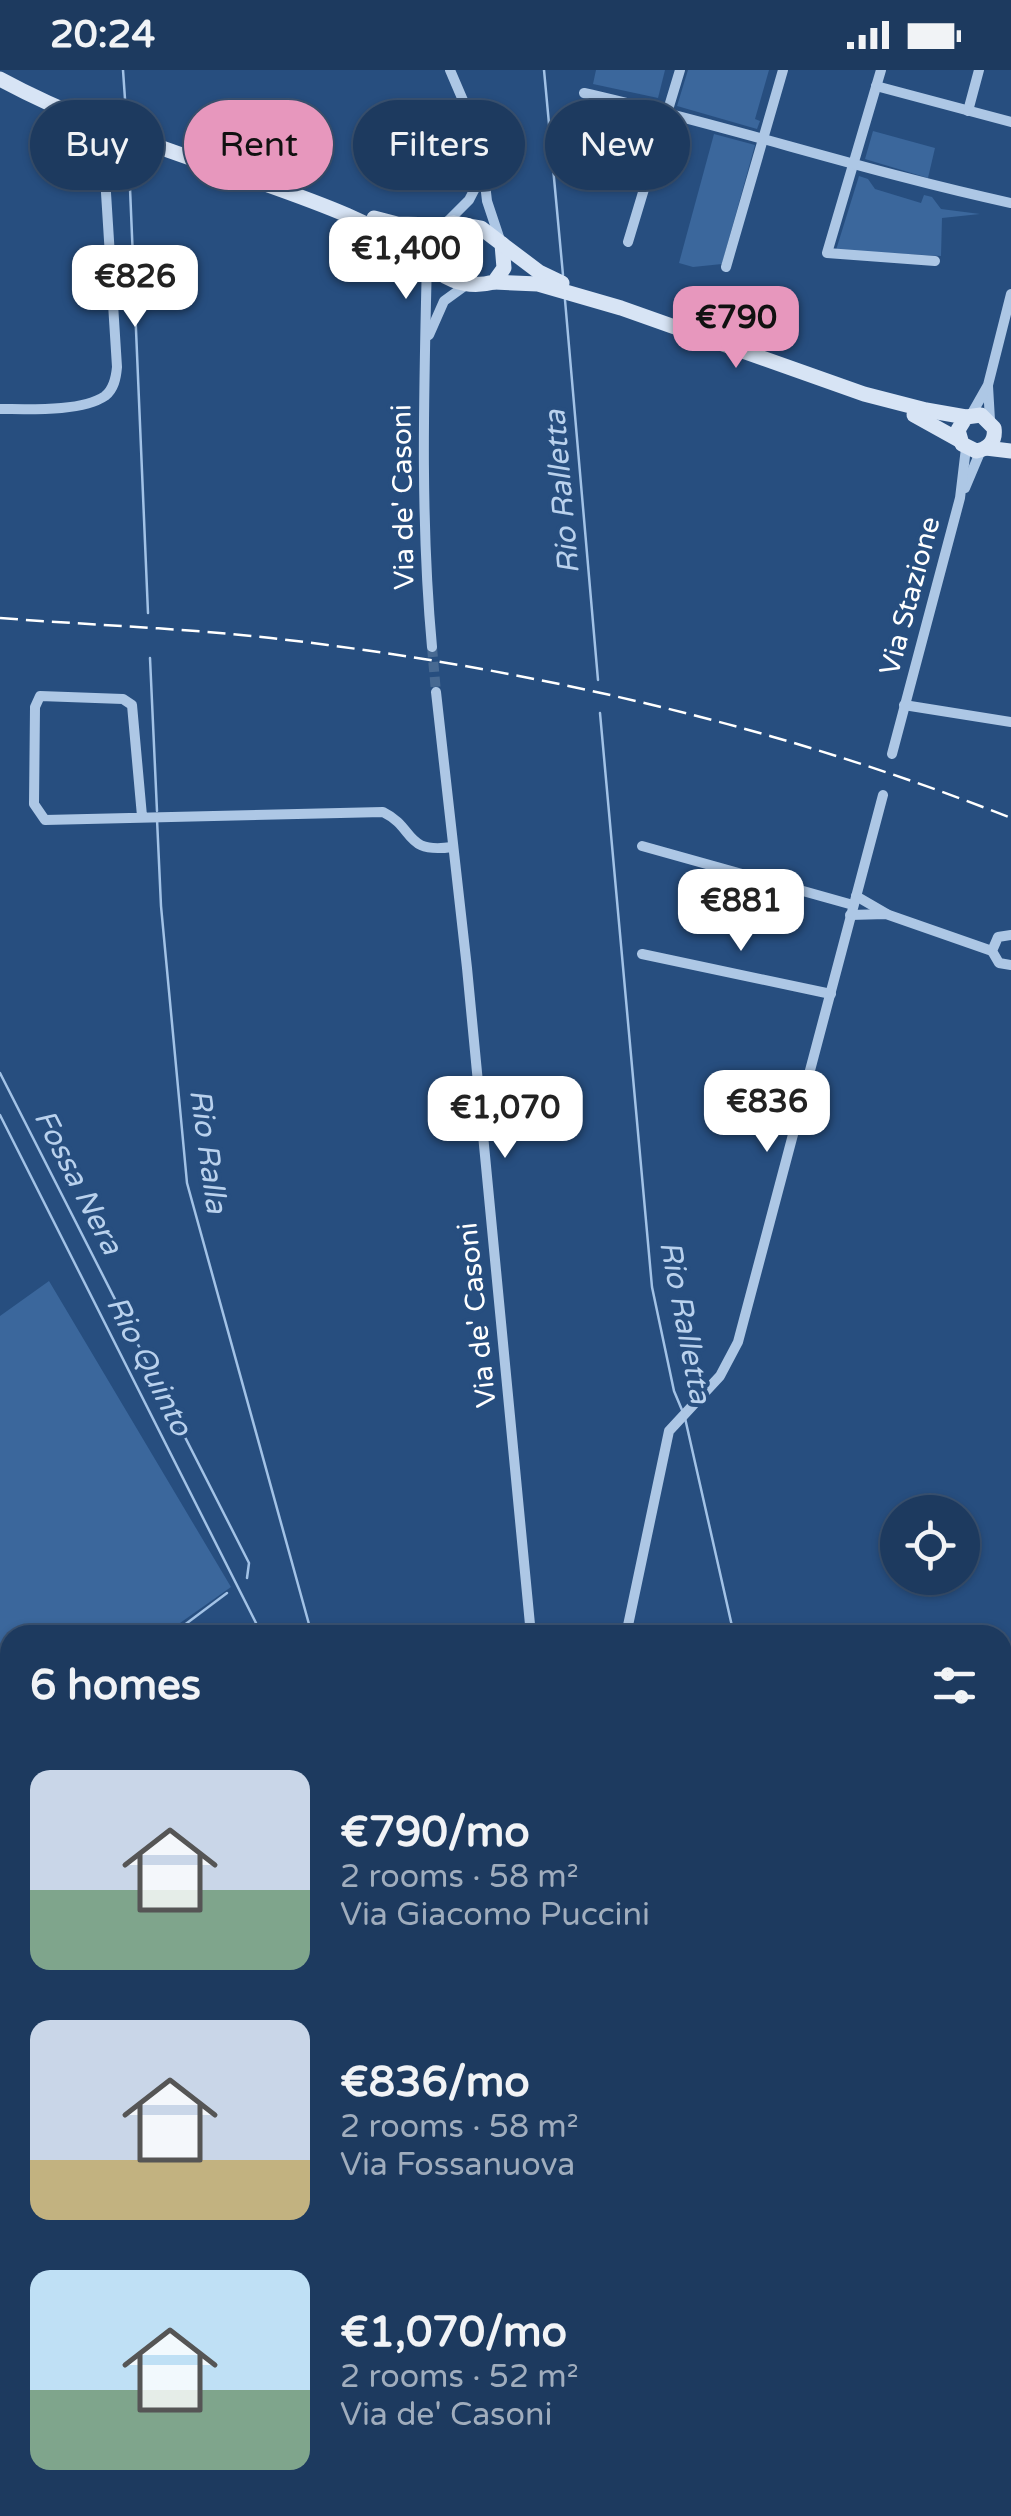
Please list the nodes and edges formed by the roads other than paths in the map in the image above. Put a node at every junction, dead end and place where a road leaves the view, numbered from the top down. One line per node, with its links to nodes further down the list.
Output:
1 (450, 70): 10 (street)
2 (680, 70): 12 (street)
3 (783, 70): 16 (street)
4 (881, 70): 7 (street)
5 (979, 70): 13 (street)
6 (0, 79): 9 (main road)
7 (876, 86): 13 (street); 18 (street)
8 (584, 92): 11 (street)
9 (40, 100)
10 (463, 100)
11 (618, 100)
12 (671, 100)
13 (968, 111): 15 (street)
14 (690, 118): 16 (street)
15 (1011, 122)
16 (764, 139): 18 (street); 30 (street)
17 (164, 148): 23 (main road)
18 (853, 164): 24 (street); 29 (street)
19 (107, 190): 38 (street)
20 (475, 190): 25 (street)
21 (486, 190): 27 (street)
22 (644, 190): 26 (street)
23 (317, 202): 25 (main road); 28 (main road)
24 (1011, 203)
25 (443, 224): 27 (main road); 28 (main road)
26 (628, 242)
27 (502, 244): 31 (main road); 34 (main road)
28 (426, 258): 32 (main road); 35 (street, Via de' Casoni)
29 (935, 261)
30 (726, 267)
31 (494, 282): 32 (main road); 34 (main road)
32 (466, 285): 35 (street, Via de' Casoni)
33 (1011, 294): 36 (street)
34 (621, 308): 37 (main road)
35 (426, 346): 44 (street, Via de' Casoni)
36 (988, 384): 39 (street); 40 (street)
37 (864, 394): 39 (main road); 42 (main road)
38 (0, 408)
39 (968, 416): 40 (main road); 42 (main road)
40 (992, 424): 41 (main road); 42 (main road)
41 (1011, 438)
42 (973, 447): 43 (main road); 46 (street, Via Stazione)
43 (1011, 451)
44 (432, 647)
45 (436, 692): 52 (street, Via de' Casoni)
46 (904, 705): 47 (street); 48 (street, Via Stazione)
47 (1011, 722)
48 (892, 754)
49 (884, 795): 53 (street)
50 (145, 816): 50 (street); 52 (street)
51 (642, 846): 53 (street)
52 (452, 848): 59 (street, Via de' Casoni)
53 (853, 905): 54 (street); 54 (street); 58 (street)
54 (888, 914): 55 (street)
55 (1003, 937): 57 (street)
56 (642, 954): 58 (street)
57 (1010, 966)
58 (831, 994): 60 (street)
59 (530, 1625)
60 (628, 1625)

